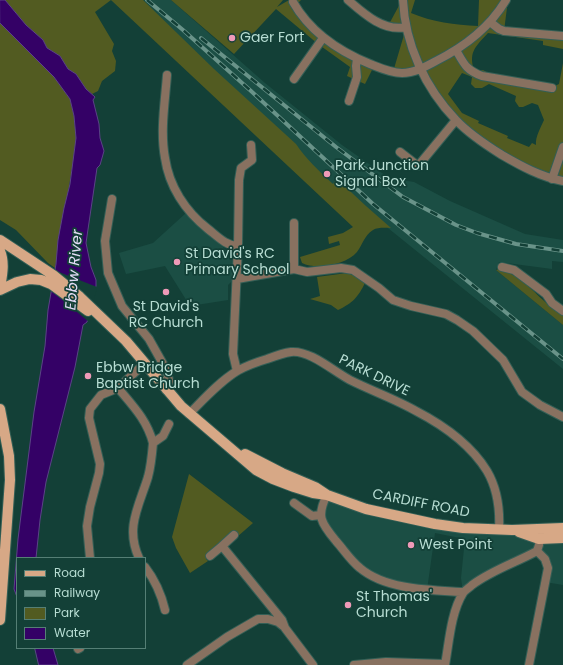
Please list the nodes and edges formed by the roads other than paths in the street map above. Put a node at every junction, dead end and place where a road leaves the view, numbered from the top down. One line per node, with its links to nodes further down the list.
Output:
1 (348, 0): 6 (street)
2 (403, 0): 6 (street)
3 (506, 0): 5 (street)
4 (293, 2): 8 (street)
5 (490, 22): 7 (street); 9 (street)
6 (406, 27): 11 (street)
7 (563, 36)
8 (323, 38): 10 (street); 13 (street)
9 (456, 50): 11 (street); 14 (street)
10 (357, 59): 11 (street); 15 (street)
11 (421, 69): 16 (street)
12 (167, 75): 25 (street)
13 (294, 79)
14 (552, 88)
15 (349, 101)
16 (456, 120): 19 (street); 20 (street)
17 (251, 145): 25 (street)
18 (563, 146): 20 (street)
19 (400, 152)
20 (552, 179): 21 (street)
21 (563, 181)
22 (112, 198): 36 (street)
23 (294, 223): 28 (street)
24 (0, 240): 30 (main road, CARDIFF ROAD)
25 (238, 246): 29 (street)
26 (0, 251): 31 (main road)
27 (502, 267): 32 (street)
28 (294, 268): 29 (street); 39 (street)
29 (237, 279): 34 (street)
30 (52, 280): 31 (main road, CARDIFF ROAD); 33 (main road, CARDIFF ROAD)
31 (0, 289)
32 (563, 311)
33 (145, 363): 35 (street); 36 (main road, CARDIFF ROAD)
34 (237, 371): 38 (street, PARK DRIVE); 46 (street, PARK DRIVE)
35 (118, 388): 41 (street); 53 (street)
36 (166, 390): 38 (main road, CARDIFF ROAD)
37 (0, 409): 58 (main road)
38 (189, 414): 42 (main road, CARDIFF ROAD)
39 (563, 417)
40 (169, 424): 41 (street)
41 (153, 443): 54 (street)
42 (327, 495): 44 (street); 46 (main road, CARDIFF ROAD)
43 (294, 502): 44 (street)
44 (321, 515): 56 (street)
45 (563, 528): 47 (main road, CARDIFF ROAD)
46 (499, 530): 47 (main road, CARDIFF ROAD)
47 (540, 534): 49 (main road, CARDIFF ROAD); 51 (street)
48 (234, 535): 50 (street)
49 (563, 538)
50 (222, 546): 52 (street); 59 (street)
51 (537, 551): 56 (street); 64 (street)
52 (210, 556)
53 (90, 557)
54 (139, 557)
55 (146, 568): 57 (street)
56 (463, 592): 63 (street)
57 (165, 610)
58 (0, 620)
59 (286, 628): 60 (street); 61 (street)
60 (187, 665)
61 (314, 665)
62 (354, 665): 63 (street)
63 (445, 665)
64 (529, 665)

